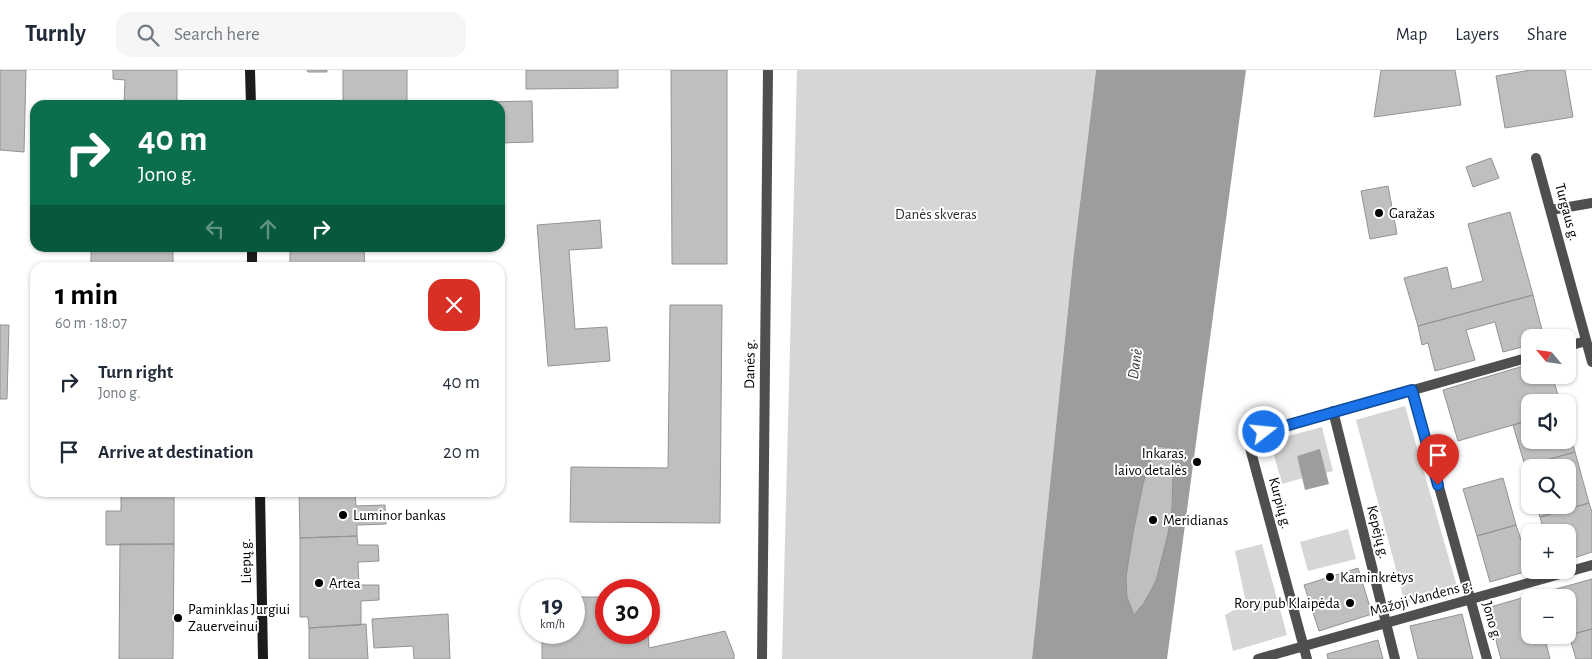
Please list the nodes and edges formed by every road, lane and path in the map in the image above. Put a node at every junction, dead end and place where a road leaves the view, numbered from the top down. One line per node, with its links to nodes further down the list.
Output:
1 (250, 70): 3 (main road)
2 (768, 70): 19 (street, Danės g.)
3 (251, 100)
4 (1536, 158): 6 (street, Turgaus g.)
5 (1592, 203): 6 (street)
6 (1551, 210): 7 (street, Turgaus g.)
7 (1586, 341): 8 (street); 10 (street, Turgaus g.)
8 (1576, 344)
9 (1521, 360): 11 (street, Kurpių g.)
10 (1592, 362)
11 (1412, 390): 12 (street, Kurpių g.); 15 (street, Jono g.)
12 (1333, 411): 16 (street, Kepėjų g.); 17 (street, Kurpių g.)
13 (260, 497): 18 (main road, Liepų g.)
14 (1592, 565): 15 (street, Mažoji Vandens g.)
15 (1470, 600): 16 (street, Mažoji Vandens g.); 23 (street, Jono g.)
16 (1385, 623): 17 (street, Mažoji Vandens g.); 22 (street, Kepėjų g.)
17 (1304, 647): 20 (street, Mažoji Vandens g.); 21 (street, Kurpių g.)
18 (263, 659)
19 (762, 659)
20 (1258, 659)
21 (1307, 659)
22 (1396, 659)
23 (1487, 659)

